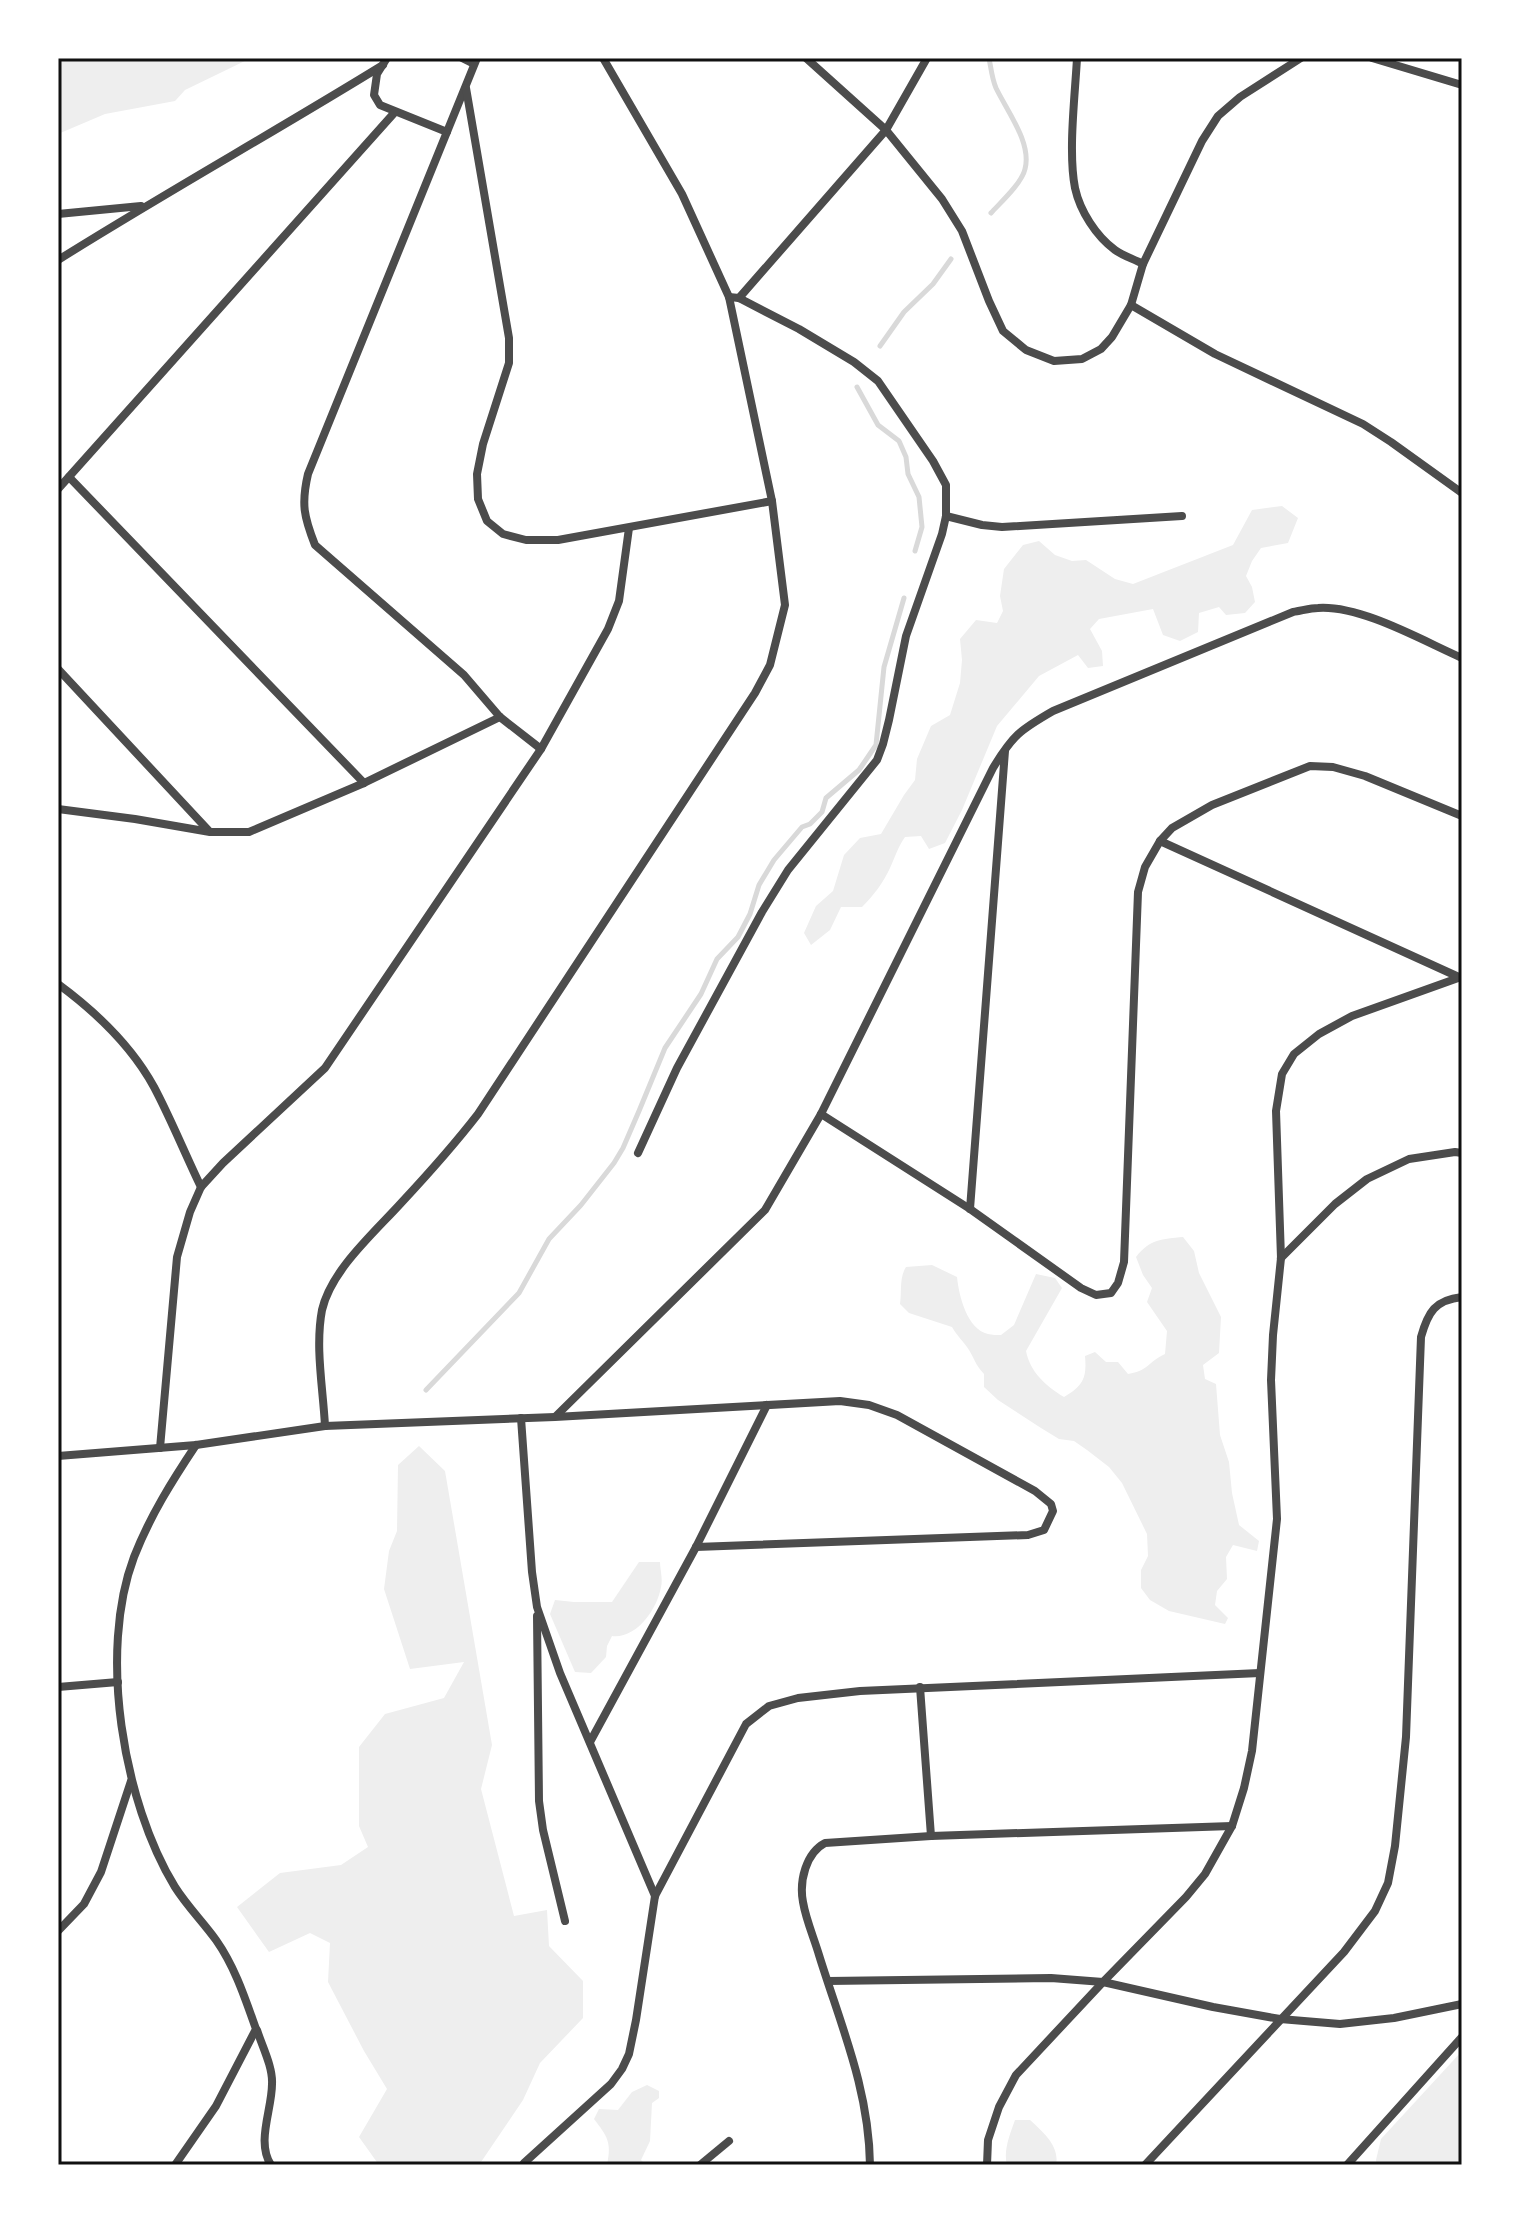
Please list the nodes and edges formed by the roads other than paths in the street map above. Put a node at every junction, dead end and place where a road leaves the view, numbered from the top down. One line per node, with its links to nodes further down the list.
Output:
1 (462, 58): 9 (street)
2 (603, 58): 19 (street)
3 (806, 58): 13 (street)
4 (927, 58): 13 (street)
5 (1077, 58): 18 (street)
6 (1301, 58): 18 (street)
7 (1372, 58): 10 (street)
8 (385, 61): 12 (street); 15 (street)
9 (476, 61): 11 (street)
10 (1462, 85)
11 (466, 87): 14 (street); 27 (street)
12 (395, 112): 14 (street); 21 (street)
13 (886, 130): 19 (street); 20 (street)
14 (447, 132): 30 (street)
15 (145, 205): 16 (street); 17 (street)
16 (58, 214)
17 (58, 260)
18 (1143, 264): 20 (street)
19 (734, 298): 24 (street); 25 (street)
20 (1131, 305): 23 (street)
21 (69, 477): 22 (street); 33 (street)
22 (58, 489)
23 (1462, 493)
24 (772, 501): 27 (street); 50 (street)
25 (946, 516): 26 (street); 41 (street)
26 (1182, 516)
27 (629, 528): 32 (street)
28 (1462, 658): 31 (street)
29 (58, 669): 36 (street)
30 (500, 717): 32 (street); 33 (street)
31 (1006, 747): 40 (street); 44 (street)
32 (541, 749): 43 (street)
33 (364, 783): 36 (street)
34 (58, 809): 36 (street)
35 (1462, 816): 37 (street)
36 (210, 832)
37 (1160, 841): 38 (street); 44 (street)
38 (1461, 978): 45 (street)
39 (58, 984): 43 (street)
40 (821, 1114): 44 (street); 48 (street)
41 (638, 1153)
42 (1462, 1153): 45 (street)
43 (201, 1187): 52 (street)
44 (970, 1209)
45 (1281, 1258): 56 (street)
46 (1462, 1297): 70 (street)
47 (767, 1405): 48 (street); 54 (street); 54 (street)
48 (555, 1417): 49 (street)
49 (521, 1418): 50 (street); 55 (street)
50 (325, 1426): 51 (street)
51 (196, 1445): 52 (street); 57 (street)
52 (160, 1448): 53 (street)
53 (58, 1456)
54 (696, 1547): 60 (street)
55 (537, 1607): 60 (street); 65 (street)
56 (1260, 1673): 59 (street); 62 (street)
57 (118, 1682): 58 (street); 61 (street)
58 (58, 1687)
59 (920, 1687): 63 (street); 64 (street)
60 (590, 1742): 64 (street)
61 (131, 1781): 66 (street); 71 (street)
62 (1232, 1826): 63 (street); 68 (street)
63 (931, 1836): 67 (street)
64 (655, 1896): 74 (street)
65 (565, 1921)
66 (58, 1931)
67 (828, 1981): 68 (street); 78 (street)
68 (1103, 1982): 70 (street); 79 (street)
69 (1462, 2004): 70 (street)
70 (1280, 2019): 80 (street)
71 (256, 2029): 75 (street); 76 (street)
72 (1462, 2037): 81 (street)
73 (729, 2141): 77 (street)
74 (524, 2163)
75 (175, 2165)
76 (271, 2165)
77 (700, 2165)
78 (870, 2165)
79 (987, 2165)
80 (1145, 2165)
81 (1347, 2165)

